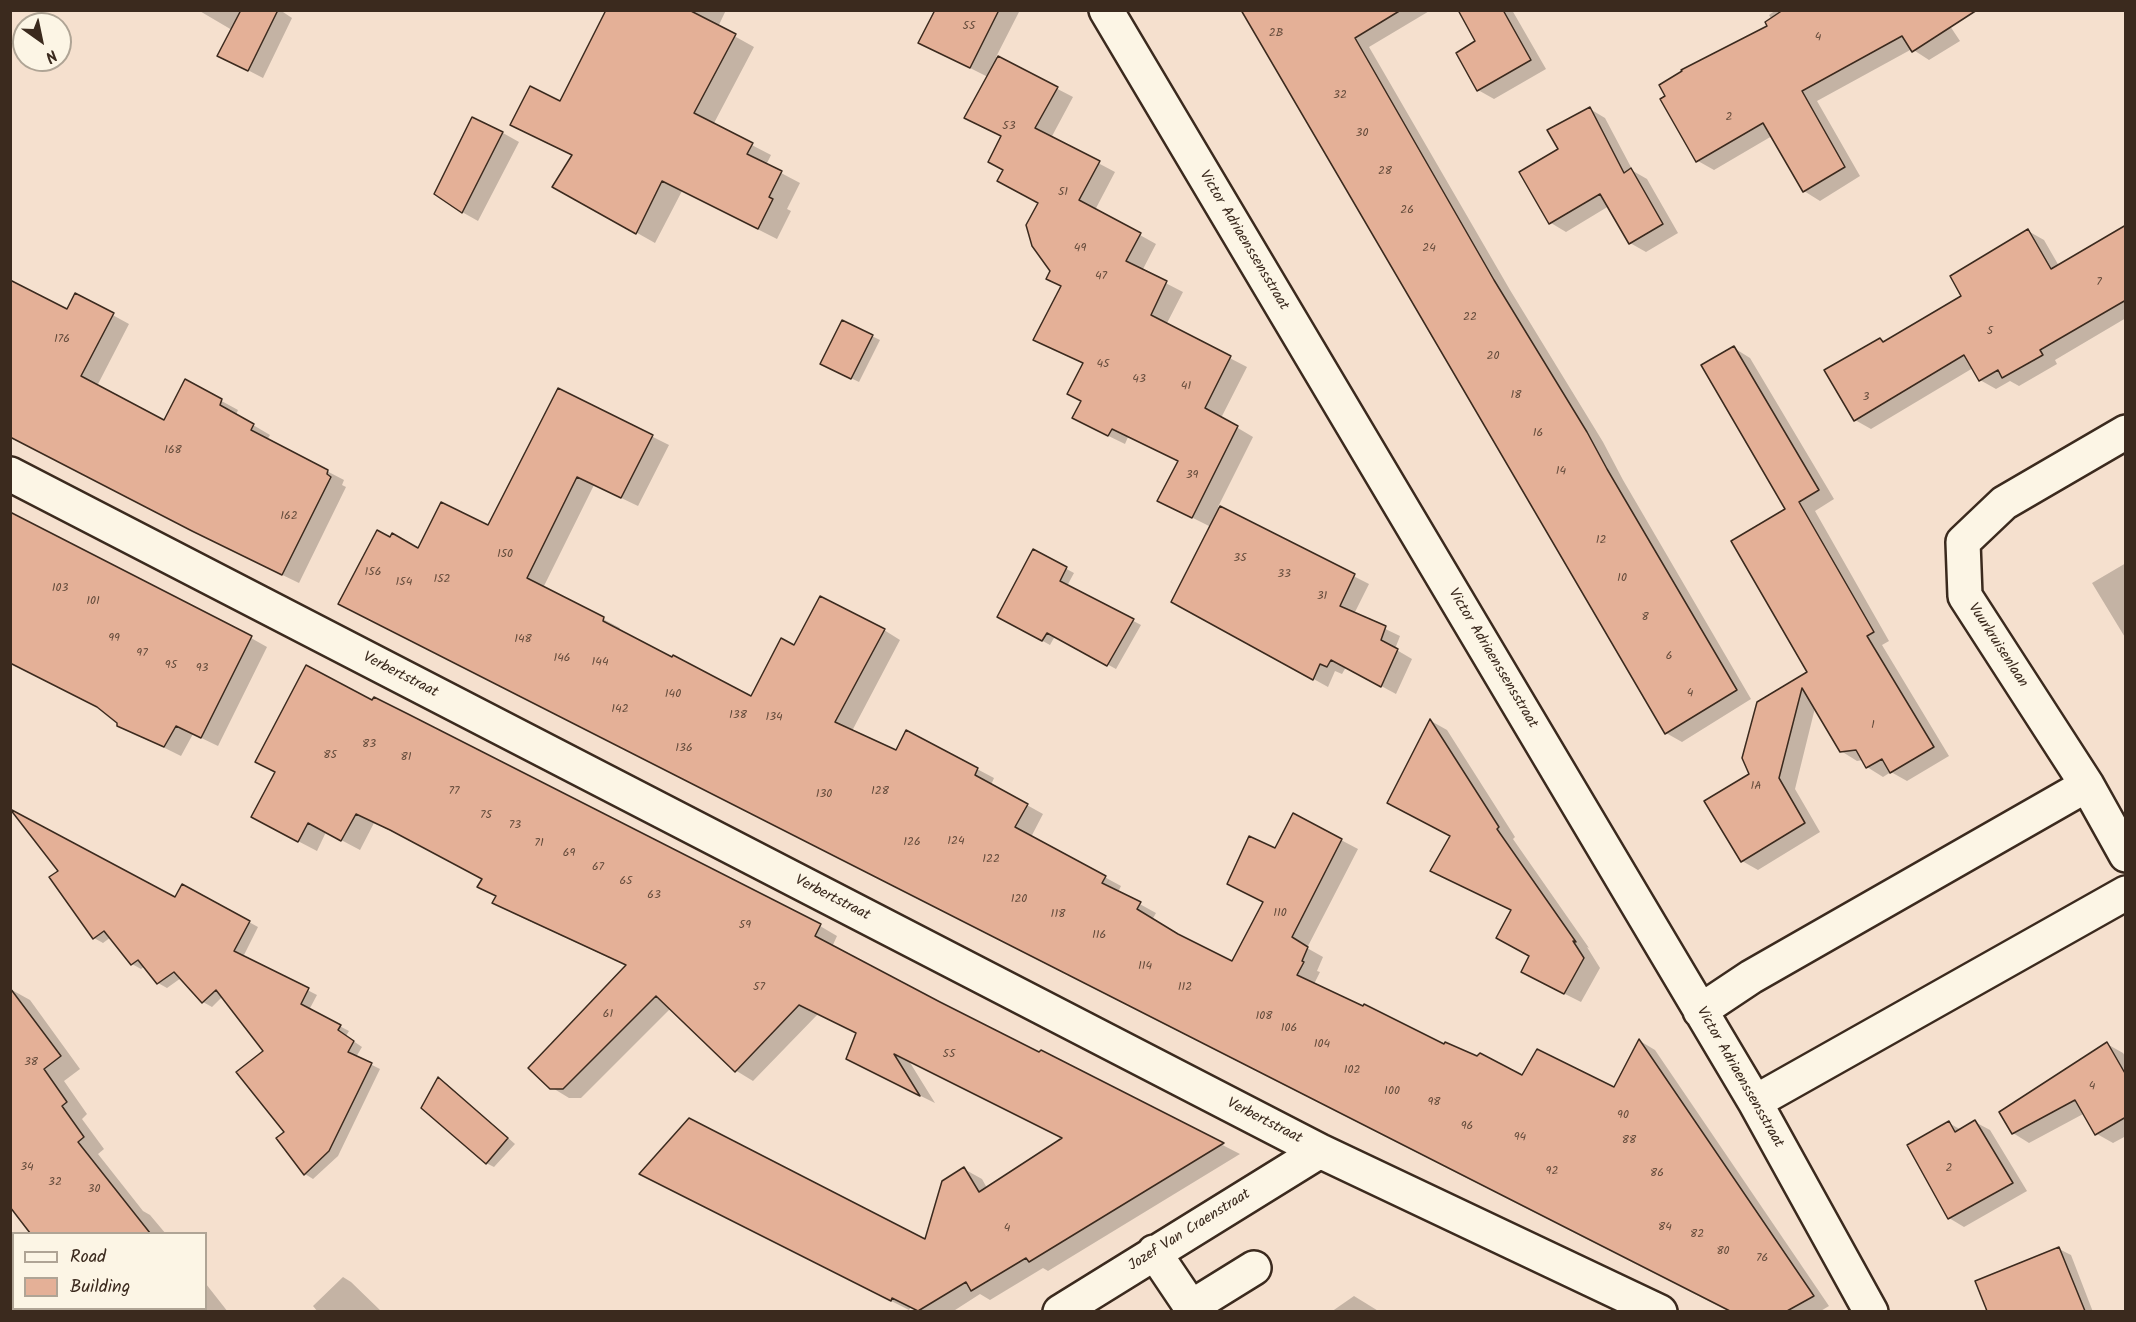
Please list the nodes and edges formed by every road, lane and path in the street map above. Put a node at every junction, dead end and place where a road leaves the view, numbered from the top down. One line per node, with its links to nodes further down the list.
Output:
1 (1106, 10): 7 (street, Victor Adriaenssensstraat)
2 (2126, 432): 4 (street, Vuurkruisenlaan)
3 (10, 474): 9 (street, Verbertstraat)
4 (2087, 785): 5 (street, Vuurkruisenlaan); 7 (street)
5 (2126, 855)
6 (2126, 894): 8 (street)
7 (1700, 1011): 8 (street, Victor Adriaenssensstraat)
8 (1755, 1102): 14 (street, Victor Adriaenssensstraat)
9 (1320, 1150): 10 (street, Jozef Van Craenstraat); 13 (street, Verbertstraat)
10 (1154, 1252): 11 (street); 12 (street, Jozef Van Craenstraat)
11 (1254, 1268)
12 (1060, 1311)
13 (1660, 1311)
14 (1871, 1311)

